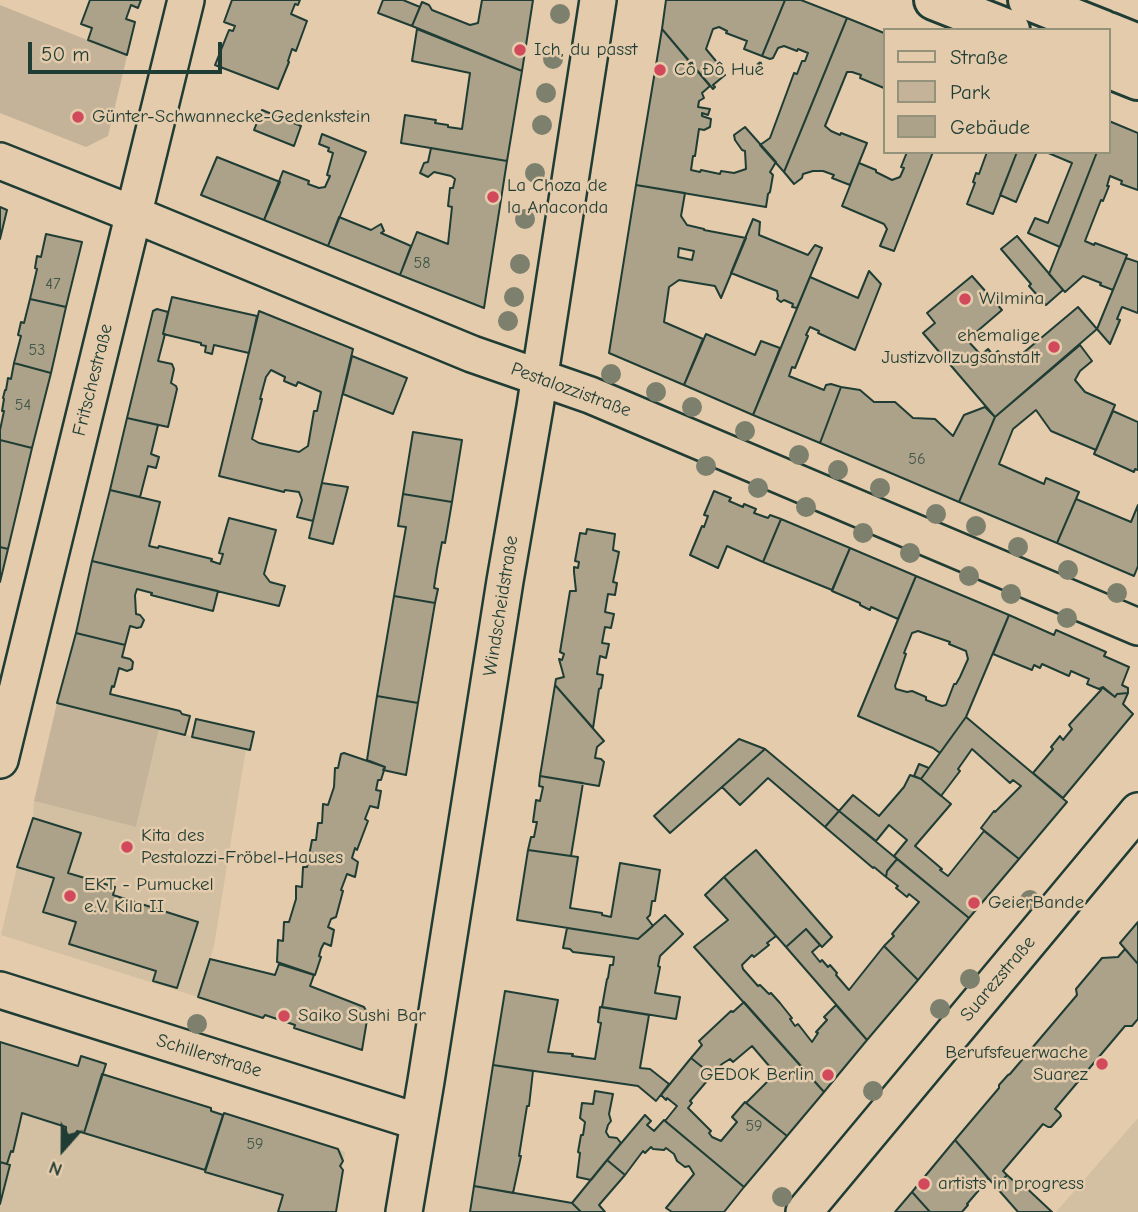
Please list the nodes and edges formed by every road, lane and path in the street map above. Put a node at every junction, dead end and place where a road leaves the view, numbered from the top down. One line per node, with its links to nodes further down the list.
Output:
1 (186, 0): 12 (street, Fritschestraße)
2 (598, 0): 13 (street, Windscheidstraße)
3 (934, 0): 5 (main road)
4 (1028, 0): 6 (main road)
5 (1005, 28)
6 (1097, 28)
7 (1110, 33): 8 (main road)
8 (1138, 44)
9 (1110, 69): 10 (main road)
10 (1138, 80)
11 (0, 161): 12 (street, Pestalozzistraße)
12 (133, 214): 13 (street, Pestalozzistraße); 15 (street, Fritschestraße)
13 (540, 377): 14 (street, Pestalozzistraße); 18 (street, Windscheidstraße)
14 (1138, 627)
15 (0, 760)
16 (1138, 811): 20 (street, Suarezstraße)
17 (0, 990): 18 (street, Schillerstraße)
18 (419, 1122): 19 (street, Windscheidstraße)
19 (404, 1212)
20 (804, 1212)

